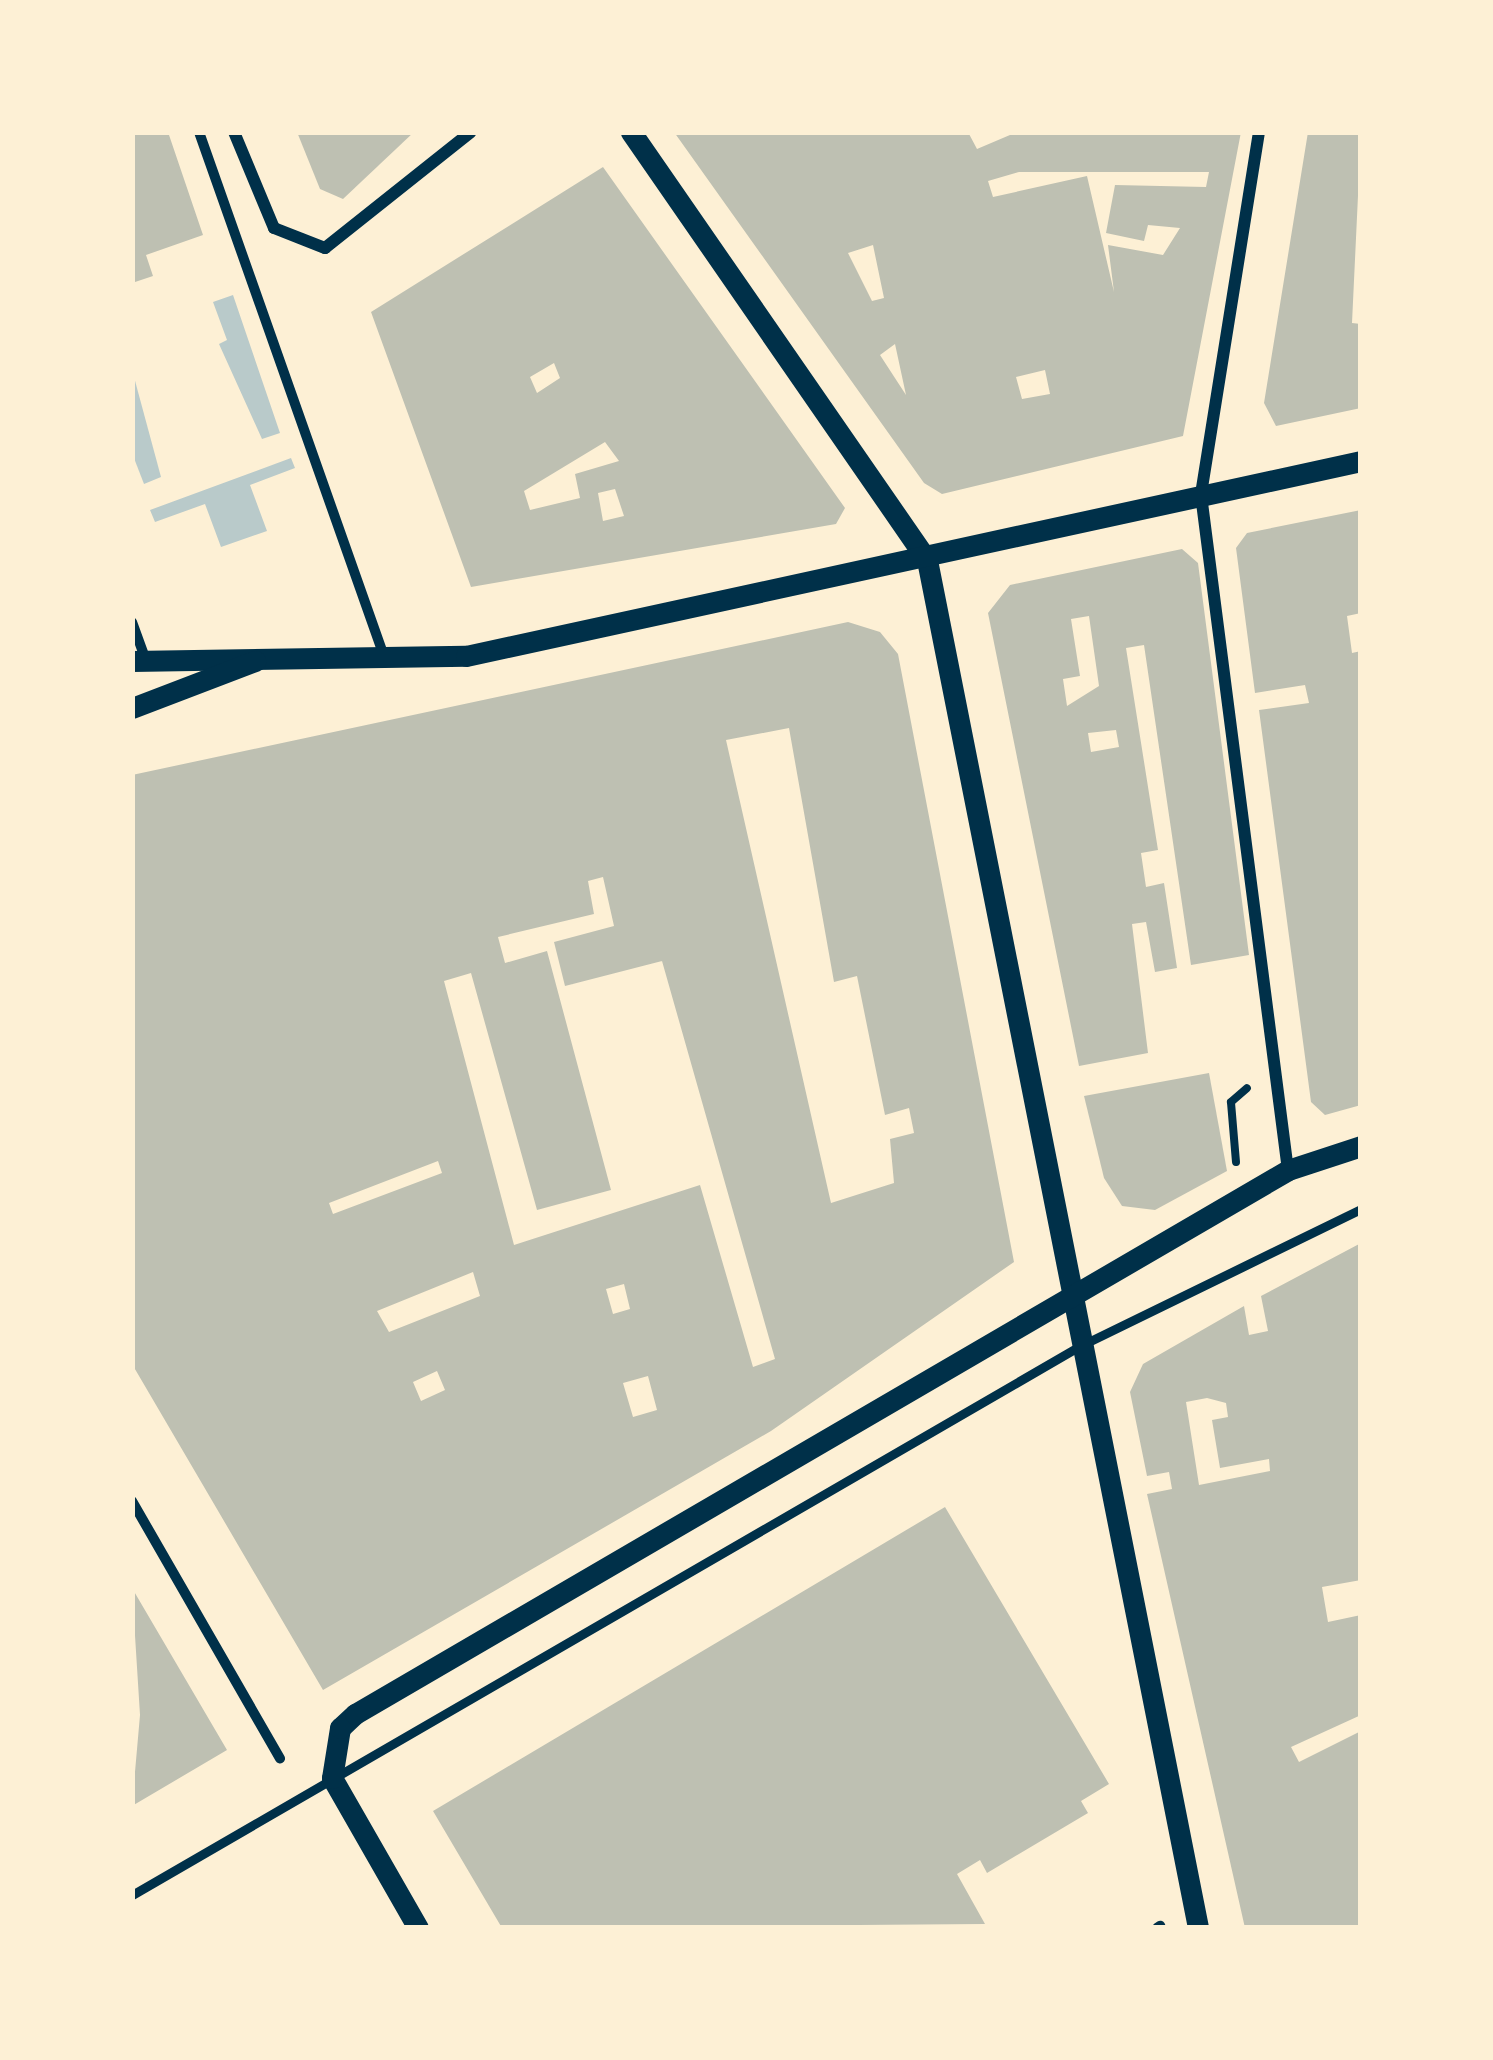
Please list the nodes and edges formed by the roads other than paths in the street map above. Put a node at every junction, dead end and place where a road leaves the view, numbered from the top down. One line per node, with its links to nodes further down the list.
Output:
1 (199, 132): 12 (street)
2 (234, 132): 3 (street)
3 (471, 132)
4 (631, 132): 8 (street)
5 (1259, 132): 7 (street)
6 (1361, 461): 7 (street)
7 (1201, 495): 8 (street); 15 (street)
8 (927, 560): 12 (street); 17 (street)
9 (132, 622): 11 (street)
10 (272, 655): 11 (street); 12 (street); 13 (street)
11 (138, 660)
12 (386, 662)
13 (132, 708)
14 (1361, 1146): 15 (street)
15 (1288, 1170): 17 (street)
16 (1361, 1209): 18 (lane)
17 (1070, 1294): 18 (street); 21 (street)
18 (1080, 1346): 21 (lane); 24 (street)
19 (132, 1501): 20 (street)
20 (280, 1758)
21 (332, 1778): 22 (lane); 23 (street)
22 (132, 1895)
23 (418, 1928)
24 (1198, 1928)

